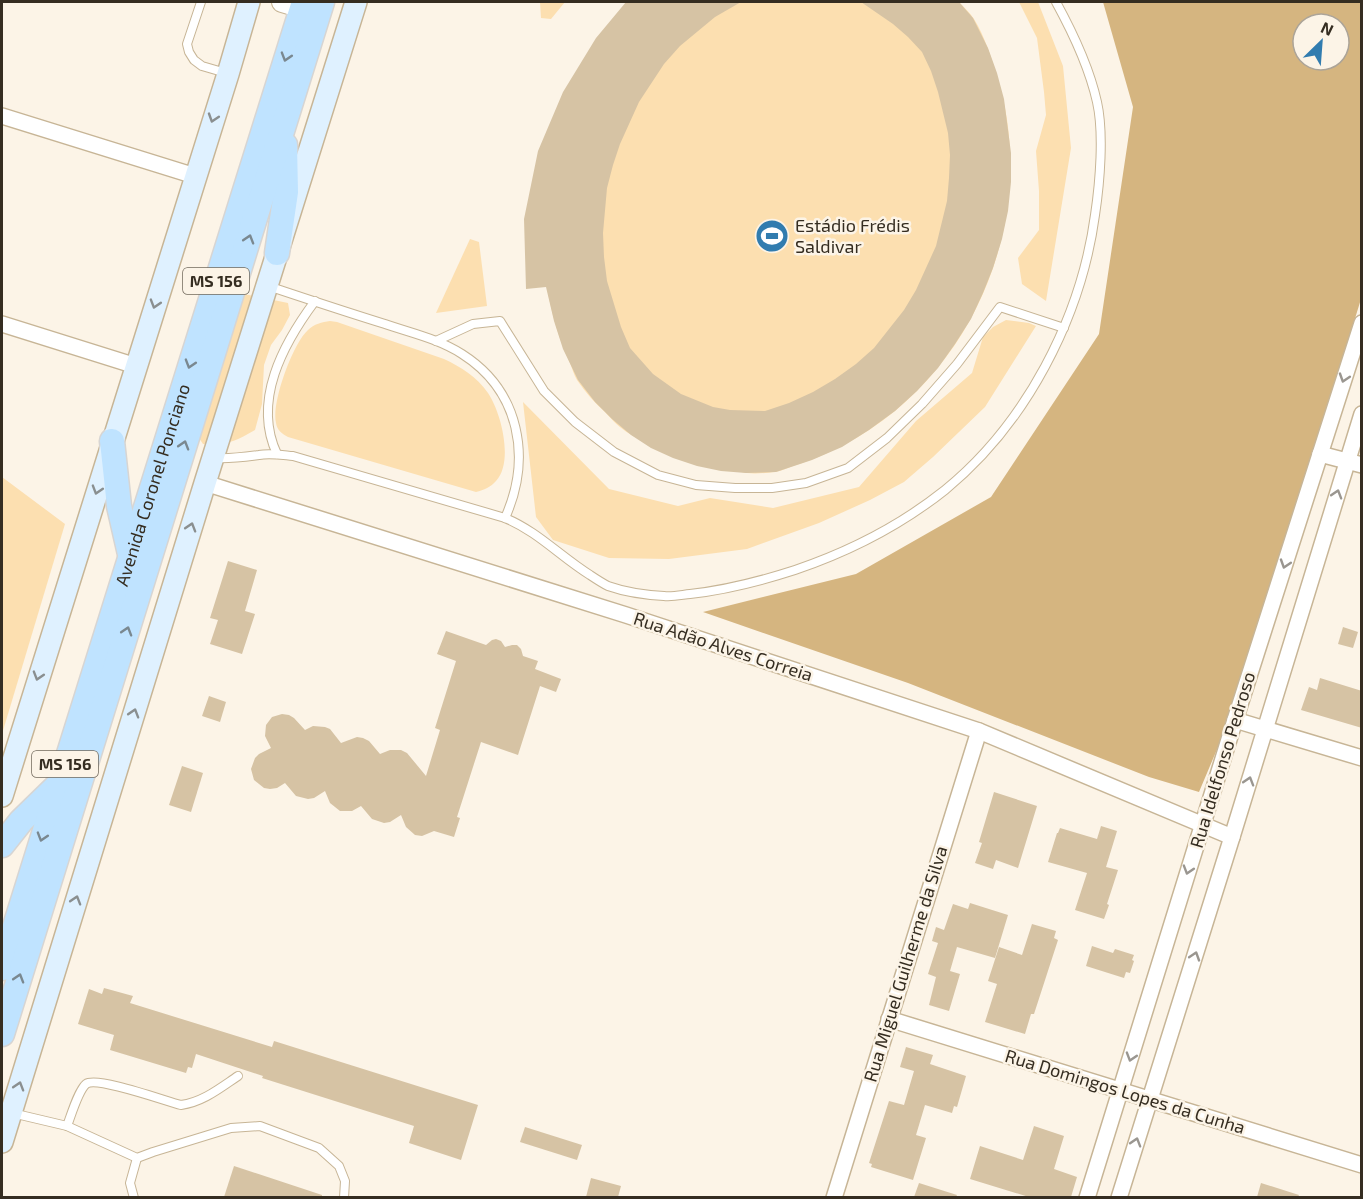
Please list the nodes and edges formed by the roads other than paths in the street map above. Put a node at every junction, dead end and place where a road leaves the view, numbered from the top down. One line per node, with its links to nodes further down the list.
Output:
1 (201, 2): 6 (lane)
2 (249, 2): 6 (main road)
3 (356, 2): 10 (main road)
4 (1056, 2): 15 (lane)
5 (302, 3): 8 (main road); 26 (main road, Avenida Coronel Ponciano / MS 156, one-way to 26)
6 (228, 74): 9 (main road, one-way to 9)
7 (2, 116): 9 (street)
8 (285, 124): 10 (main road); 39 (main road, one-way to 8)
9 (195, 176): 17 (main road, one-way to 17)
10 (277, 253): 11 (main road)
11 (267, 285): 12 (lane); 22 (main road)
12 (315, 301): 16 (lane); 21 (lane)
13 (1362, 323): 20 (street, Rua Idelfonso Pedroso, one-way to 20)
14 (2, 324): 17 (street)
15 (1064, 328): 16 (lane); 25 (lane)
16 (436, 341): 25 (lane)
17 (136, 366): 19 (main road)
18 (1362, 414): 23 (street, Rua Idelfonso Pedroso)
19 (112, 441): 26 (main road); 30 (main road, one-way to 30)
20 (1320, 453): 23 (street); 27 (street, Rua Idelfonso Pedroso, one-way to 27)
21 (277, 454): 22 (lane); 25 (lane)
22 (213, 458): 24 (main road)
23 (1354, 463): 28 (street, Rua Idelfonso Pedroso, one-way to 23)
24 (205, 483): 29 (street, Rua Adão Alves Correia); 43 (main road, one-way to 24)
25 (505, 518)
26 (130, 555): 32 (main road, Avenida Coronel Ponciano / MS 156)
27 (1235, 720): 28 (street); 34 (street, Rua Idelfonso Pedroso)
28 (1264, 729): 31 (street); 35 (street, Rua Idelfonso Pedroso, one-way to 28)
29 (979, 731): 34 (street, Rua Adão Alves Correia); 38 (street, Rua Miguel Guilherme da Silva)
30 (8, 751): 33 (main road)
31 (1362, 758)
32 (58, 784): 36 (main road); 37 (main road, Avenida Coronel Ponciano / MS 156, one-way to 37)
33 (2, 796)
34 (1202, 825): 35 (street, Rua Adão Alves Correia); 41 (street, Rua Idelfonso Pedroso, one-way to 41)
35 (1232, 837): 42 (street, Rua Idelfonso Pedroso, one-way to 35)
36 (2, 845)
37 (2, 968)
38 (889, 1019): 41 (street, Rua Domingos Lopes da Cunha); 50 (street, Rua Miguel Guilherme da Silva)
39 (2, 1034)
40 (238, 1076): 44 (lane)
41 (1120, 1091): 42 (street, Rua Domingos Lopes da Cunha); 51 (street, Rua Idelfonso Pedroso)
42 (1149, 1099): 47 (street, Rua Domingos Lopes da Cunha); 52 (street, Rua Idelfonso Pedroso, one-way to 42)
43 (6, 1111): 44 (lane); 45 (main road)
44 (67, 1126): 46 (lane)
45 (2, 1142)
46 (137, 1158): 48 (lane); 49 (lane)
47 (1362, 1165)
48 (134, 1197)
49 (344, 1197)
50 (834, 1197)
51 (1087, 1197)
52 (1119, 1197)

